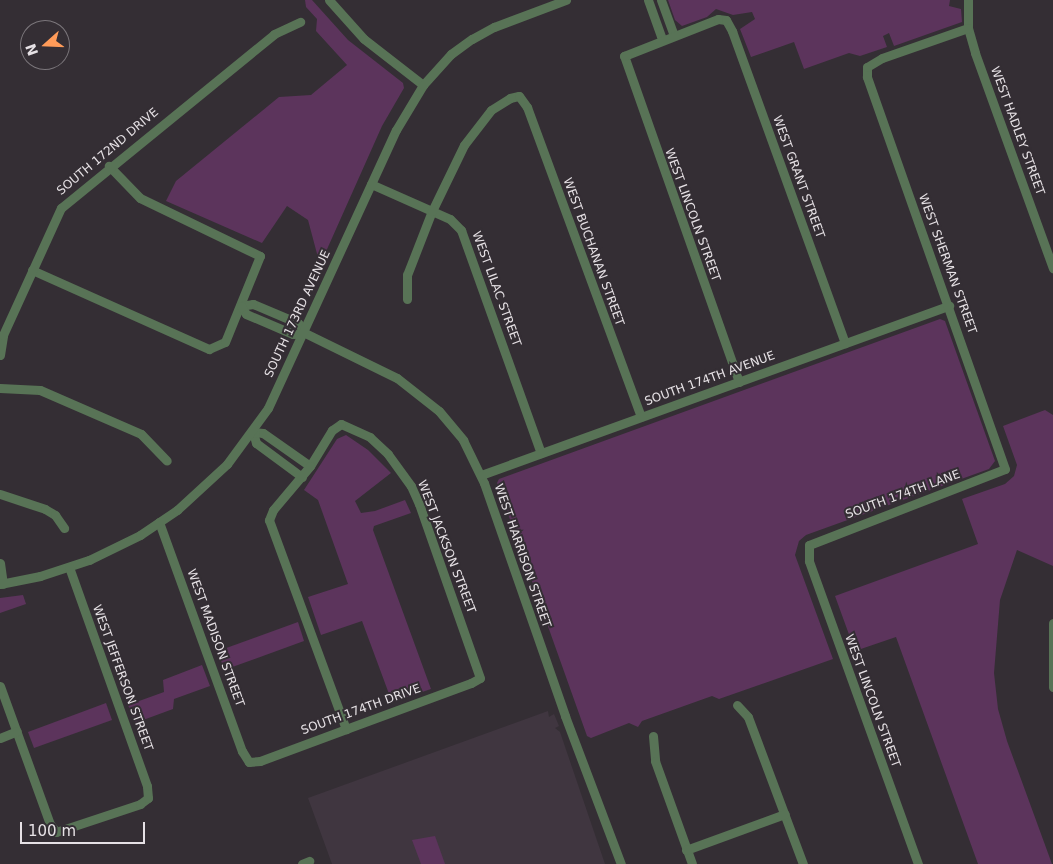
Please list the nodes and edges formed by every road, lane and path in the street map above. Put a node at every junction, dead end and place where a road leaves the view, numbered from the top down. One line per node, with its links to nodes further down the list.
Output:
1 (329, 0): 10 (street)
2 (566, 0): 10 (street, SOUTH 173RD AVENUE)
3 (648, 0): 9 (street)
4 (661, 0): 8 (street)
5 (968, 0): 7 (street, WEST HADLEY STREET)
6 (300, 22): 11 (street, SOUTH 172ND DRIVE)
7 (968, 28): 14 (street, WEST HADLEY STREET); 18 (street, WEST SHERMAN STREET)
8 (674, 35): 9 (street); 20 (street, WEST GRANT STREET)
9 (662, 39): 22 (street, WEST LINCOLN STREET)
10 (423, 85): 12 (street, SOUTH 173RD AVENUE)
11 (109, 166): 15 (street, SOUTH 172ND DRIVE); 17 (street)
12 (371, 184): 13 (street, WEST LILAC STREET); 19 (street, SOUTH 173RD AVENUE)
13 (432, 211): 16 (street); 24 (street, WEST BUCHANAN STREET); 26 (street, WEST LILAC STREET)
14 (1053, 268)
15 (32, 270): 17 (street); 21 (street, SOUTH 172ND DRIVE)
16 (407, 299)
17 (241, 306): 19 (street, WEST HARRISON STREET)
18 (949, 306): 20 (street, SOUTH 174TH AVENUE); 29 (street, WEST SHERMAN STREET)
19 (305, 333): 25 (street, SOUTH 173RD AVENUE); 30 (street, WEST HARRISON STREET)
20 (845, 343): 22 (street, SOUTH 174TH AVENUE)
21 (0, 355)
22 (739, 382): 24 (street, SOUTH 174TH AVENUE)
23 (0, 388): 27 (street)
24 (641, 417): 26 (street, SOUTH 174TH AVENUE)
25 (253, 432): 28 (street); 31 (street); 33 (street, SOUTH 173RD AVENUE)
26 (541, 453): 30 (street, SOUTH 174TH AVENUE)
27 (166, 460)
28 (310, 466): 31 (street); 40 (street, WEST JACKSON STREET)
29 (1005, 469): 35 (street, SOUTH 174TH LANE)
30 (481, 475): 51 (street, WEST HARRISON STREET)
31 (302, 477): 44 (street)
32 (0, 494): 34 (street)
33 (159, 522): 37 (street, SOUTH 173RD AVENUE); 48 (street, WEST MADISON STREET)
34 (64, 528)
35 (809, 545): 54 (street, WEST LINCOLN STREET)
36 (0, 564): 38 (street)
37 (69, 567): 38 (street, SOUTH 173RD AVENUE); 45 (street, WEST JEFFERSON STREET)
38 (2, 584)
39 (1053, 623): 42 (street)
40 (480, 678): 44 (street, SOUTH 174TH DRIVE)
41 (0, 686): 45 (street)
42 (1053, 687)
43 (737, 705): 49 (street)
44 (346, 729): 48 (street, SOUTH 174TH DRIVE)
45 (17, 731): 47 (street)
46 (653, 736): 50 (street)
47 (0, 738)
48 (249, 762)
49 (785, 814): 50 (street); 53 (street)
50 (686, 850): 52 (street)
51 (621, 864)
52 (692, 864)
53 (803, 864)
54 (918, 864)

